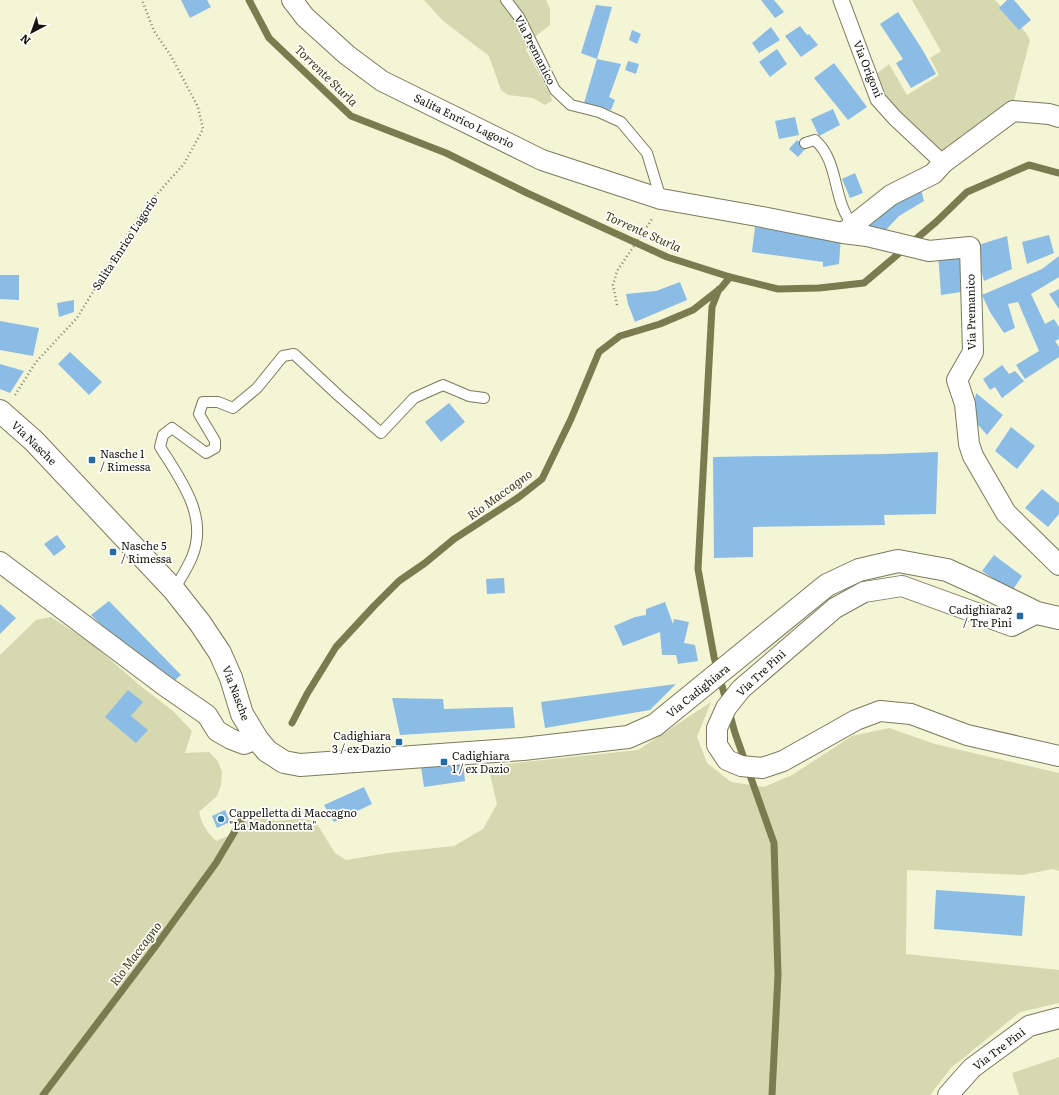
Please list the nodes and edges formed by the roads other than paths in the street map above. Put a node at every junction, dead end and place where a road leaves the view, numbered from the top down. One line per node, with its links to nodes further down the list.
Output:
1 (292, 0): 7 (street, Salita Enrico Lagorio)
2 (506, 0): 7 (lane, Via Premanico)
3 (841, 0): 6 (street, Via Origoni)
4 (1059, 117): 6 (street)
5 (806, 143): 8 (lane)
6 (938, 169): 8 (street)
7 (661, 199): 8 (street, Via Premanico)
8 (854, 231): 12 (street, Via Premanico)
9 (484, 398): 13 (lane)
10 (2, 413): 13 (street, Via Nasche)
11 (0, 562): 16 (street)
12 (1059, 565)
13 (174, 590): 16 (street, Via Nasche)
14 (1037, 613): 15 (street, Via Cadighiara); 17 (street, Via Tre Pini); 18 (street, Via Cadighiara)
15 (1059, 618)
16 (257, 739): 18 (street, Via Nasche)
17 (1059, 756)
18 (300, 765)
19 (1059, 1018): 20 (street, Via Tre Pini)
20 (948, 1095)

